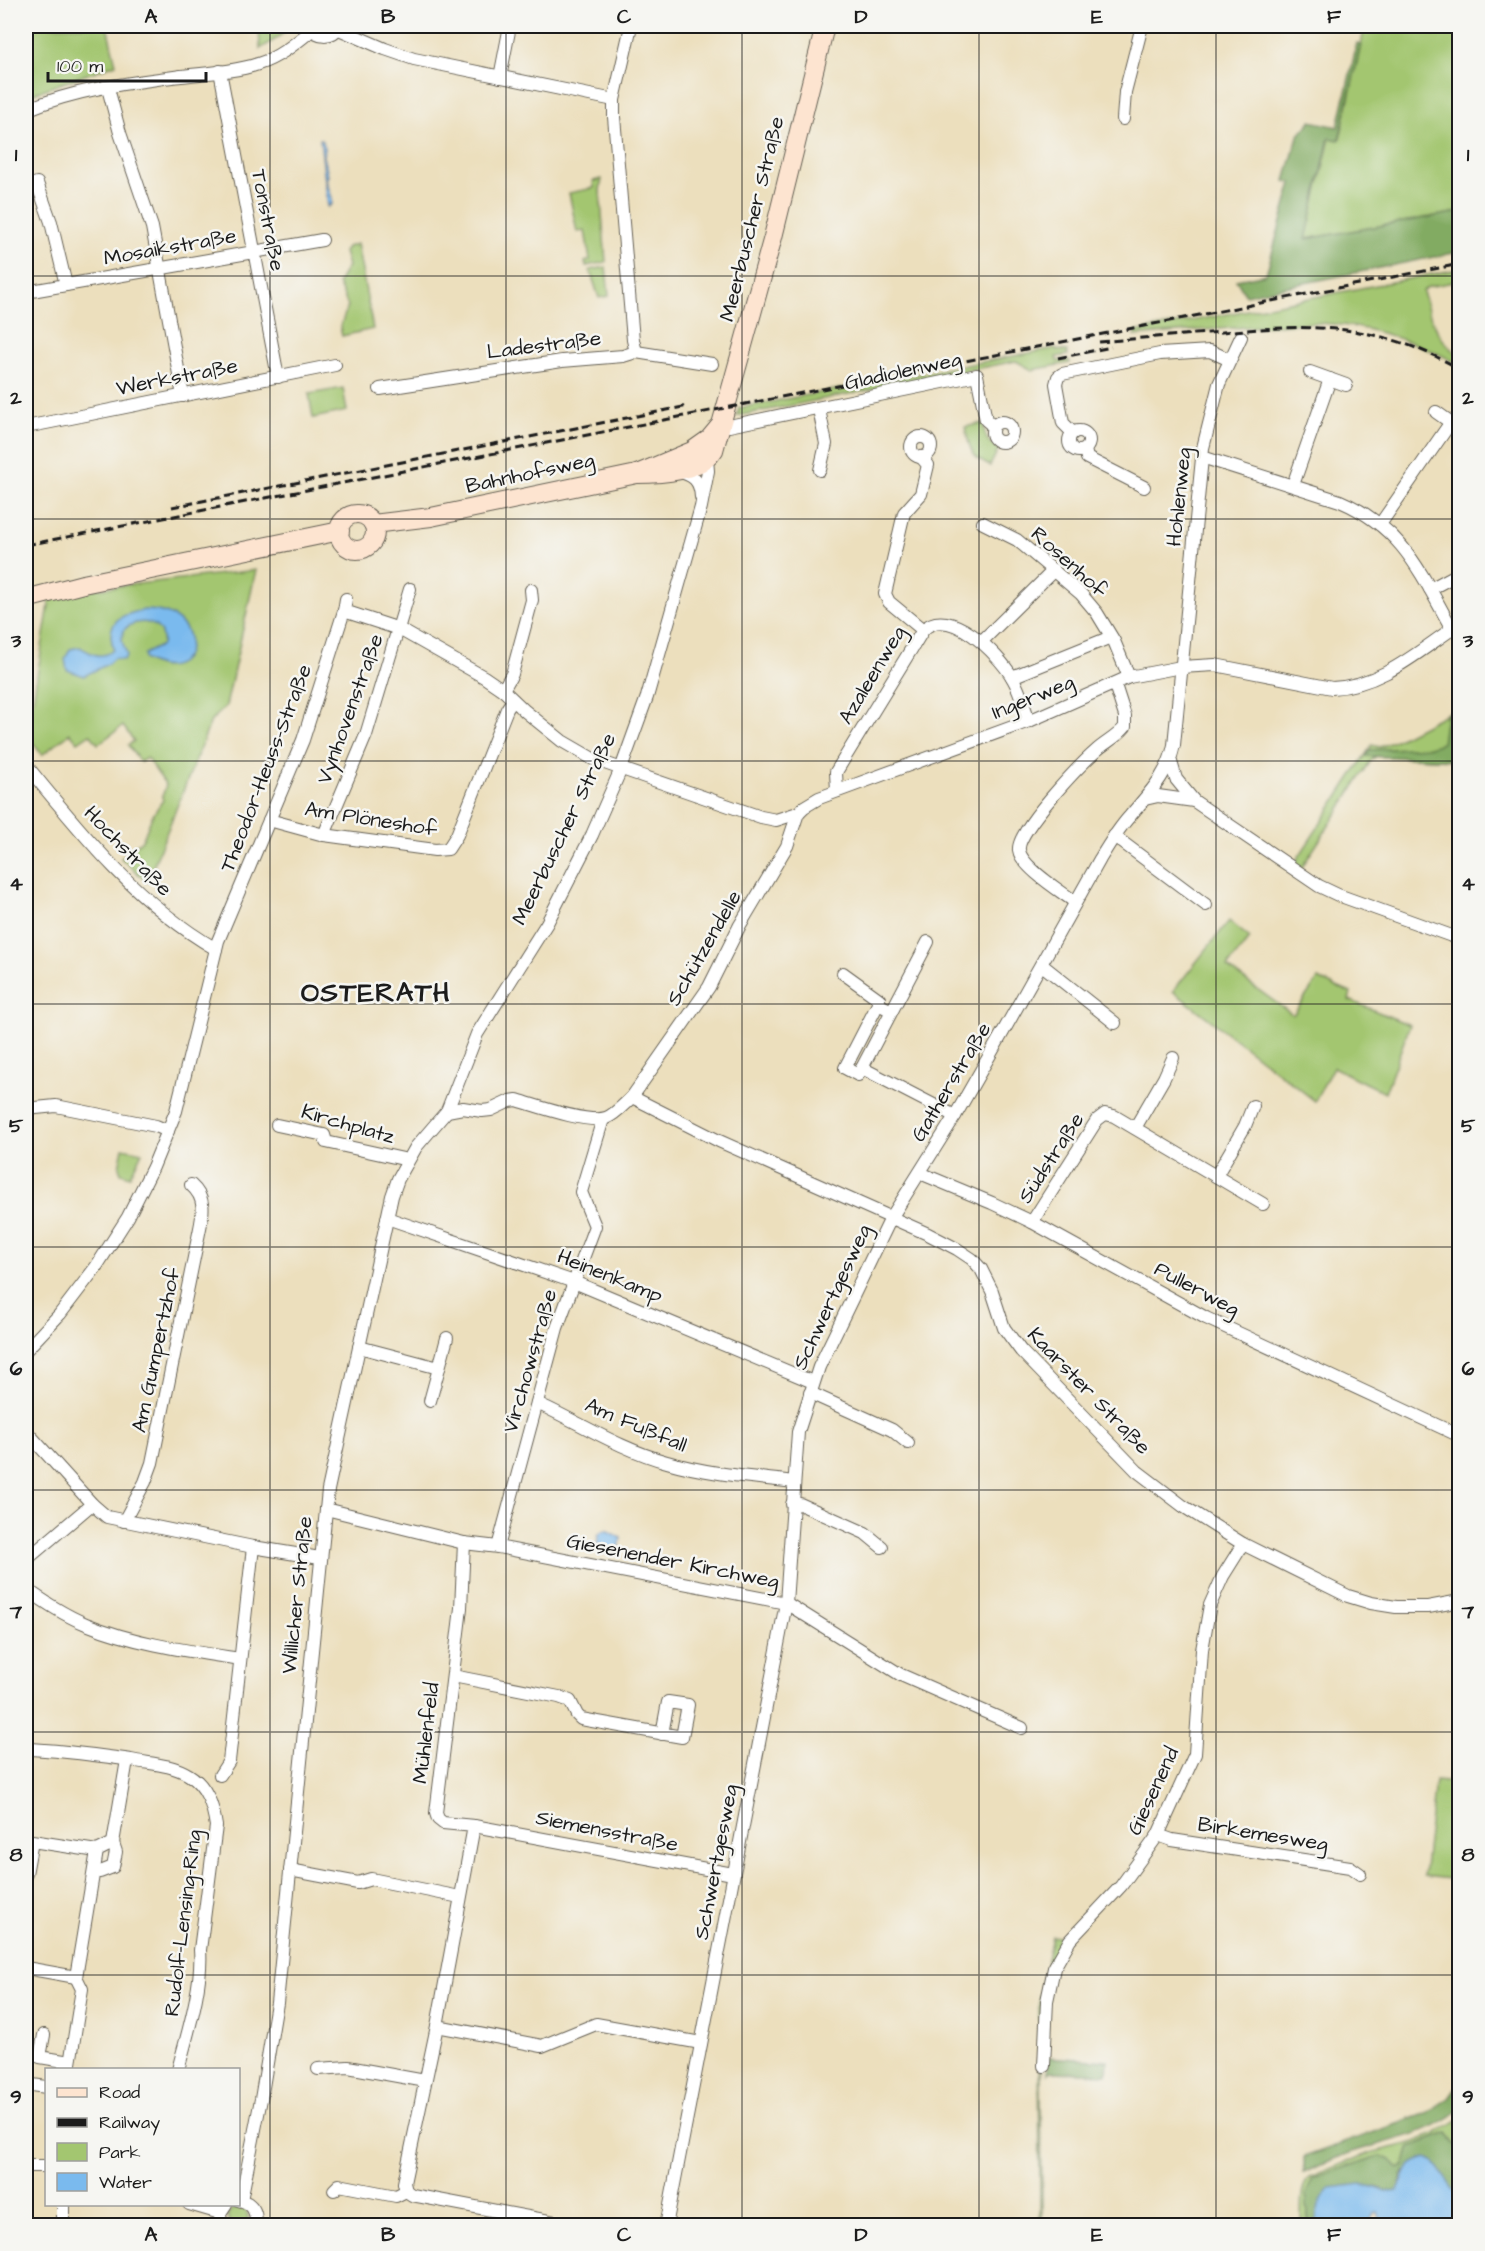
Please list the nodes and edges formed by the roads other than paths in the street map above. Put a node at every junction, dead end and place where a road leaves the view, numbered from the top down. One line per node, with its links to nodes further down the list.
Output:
1 (510, 26): 8 (street)
2 (631, 26): 10 (street)
3 (825, 26): 32 (main road, Meerbuscher Straße)
4 (1142, 26): 12 (street)
5 (340, 27): 6 (street); 8 (street)
6 (310, 28): 7 (street)
7 (220, 71): 9 (street); 15 (street, Tonstraße)
8 (500, 77): 10 (street)
9 (105, 87): 11 (street); 16 (street)
10 (614, 100): 20 (street)
11 (26, 110)
12 (1123, 119)
13 (26, 187): 17 (street)
14 (322, 240): 15 (street, Mosaikstraße)
15 (254, 251): 16 (street, Mosaikstraße); 25 (street, Tonstraße)
16 (159, 269): 17 (street, Mosaikstraße); 29 (street)
17 (66, 285): 18 (street, Mosaikstraße)
18 (26, 292)
19 (1241, 337): 21 (street, Hohlenweg)
20 (636, 352): 22 (street, Ladestraße); 28 (street, Ladestraße)
21 (1230, 360): 37 (street, Hohlenweg); 43 (street)
22 (712, 364)
23 (336, 365): 25 (street, Werkstraße)
24 (1310, 372): 26 (street)
25 (278, 377): 29 (street, Werkstraße)
26 (1330, 380): 27 (street); 42 (street)
27 (1346, 385)
28 (380, 389)
29 (183, 396): 35 (street, Werkstraße)
30 (819, 409): 32 (street, Gladiolenweg); 34 (street, Gladiolenweg); 39 (street, Gladiolenweg)
31 (1436, 412): 33 (street)
32 (722, 423): 36 (main road, Meerbuscher Straße)
33 (1455, 425): 46 (street)
34 (993, 426)
35 (26, 427)
36 (700, 455): 40 (main road, Bahnhofsweg); 41 (main road, Bahnhofsweg); 44 (street, Meerbuscher Straße)
37 (1202, 457): 42 (street); 61 (street, Hohlenweg)
38 (922, 458): 58 (street, Azaleenweg)
39 (820, 470)
40 (676, 471): 41 (main road, Bahnhofsweg); 44 (street, Meerbuscher Straße)
41 (637, 474): 47 (main road, Bahnhofsweg)
42 (1293, 485): 46 (street)
43 (1144, 487)
44 (701, 507): 70 (street, Meerbuscher Straße)
45 (983, 523): 49 (street, Rosenhof)
46 (1381, 524): 52 (street)
47 (374, 529): 48 (main road); 48 (main road)
48 (341, 537): 54 (main road)
49 (1054, 570): 59 (street, Rosenhof); 60 (street)
50 (1460, 573): 52 (street)
51 (410, 589): 57 (street, Vynhovenstraße)
52 (1430, 589): 56 (street)
53 (531, 590): 65 (street)
54 (26, 599)
55 (345, 605): 57 (street, Ingerweg); 75 (street, Theodor-Heuss-Straße)
56 (1456, 627): 61 (street, Ingerweg)
57 (399, 629): 65 (street, Ingerweg); 76 (street, Vynhovenstraße)
58 (923, 630): 60 (street); 71 (street, Azaleenweg)
59 (1112, 637): 62 (street); 63 (street, Rosenhof)
60 (982, 641): 62 (street)
61 (1181, 667): 63 (street, Ingerweg); 68 (street, Gatherstraße)
62 (1012, 677): 67 (street)
63 (1129, 677): 64 (street, Ingerweg)
64 (1114, 685): 67 (street, Ingerweg); 78 (street)
65 (503, 690): 66 (street, Ingerweg)
66 (513, 700): 70 (street, Ingerweg); 76 (street, Am Plöneshof)
67 (1029, 721): 71 (street, Ingerweg)
68 (1171, 762): 72 (street, Gatherstraße); 73 (street)
69 (26, 765): 82 (street, Hochstraße)
70 (621, 769): 74 (street, Ingerweg); 87 (street, Meerbuscher Straße)
71 (837, 791): 74 (street, Ingerweg)
72 (1145, 799): 73 (street); 77 (street, Gatherstraße)
73 (1194, 801): 80 (street)
74 (798, 813): 91 (street, Schützendelle)
75 (269, 820): 76 (street, Am Plöneshof); 82 (street, Theodor-Heuss-Straße)
76 (324, 836)
77 (1114, 836): 78 (street, Gatherstraße); 79 (street)
78 (1076, 902): 83 (street, Gatherstraße)
79 (1206, 905)
80 (1460, 939)
81 (928, 942): 86 (street)
82 (216, 949): 99 (street, Theodor-Heuss-Straße)
83 (1042, 964): 88 (street); 95 (street, Gatherstraße)
84 (843, 973): 85 (street)
85 (878, 1004): 86 (street); 90 (street)
86 (892, 1011): 90 (street)
87 (483, 1022): 94 (street, Willicher Straße)
88 (1115, 1023)
89 (1173, 1058): 98 (street)
90 (862, 1068): 95 (street)
91 (632, 1097): 96 (street, Schützendelle); 106 (street, Kaarster Straße)
92 (1252, 1106): 102 (street)
93 (26, 1108): 99 (street)
94 (447, 1111): 96 (street); 100 (street, Willicher Straße)
95 (955, 1116): 101 (street, Gatherstraße)
96 (603, 1119): 108 (street, Virchowstraße)
97 (277, 1125): 100 (street, Kirchplatz)
98 (1135, 1128): 102 (street, Südstraße); 107 (street, Südstraße)
99 (168, 1131): 111 (street, Theodor-Heuss-Straße)
100 (408, 1160): 105 (street, Willicher Straße)
101 (920, 1173): 106 (street, Gatherstraße); 107 (street, Pullerweg)
102 (1216, 1176): 104 (street, Südstraße)
103 (191, 1185): 123 (street, Am Gumpertzhof)
104 (1263, 1204)
105 (387, 1218): 108 (street, Heinenkamp); 110 (street, Willicher Straße)
106 (891, 1218): 113 (street, Schwertgesweg); 125 (street, Kaarster Straße)
107 (1032, 1222): 117 (street, Pullerweg)
108 (574, 1282): 113 (street, Heinenkamp); 115 (street, Virchowstraße)
109 (447, 1338): 112 (street)
110 (359, 1347): 112 (street); 122 (street, Willicher Straße)
111 (26, 1350)
112 (439, 1368): 114 (street)
113 (812, 1388): 118 (street, Schwertgesweg); 119 (street, Schwertgesweg)
114 (430, 1401)
115 (537, 1403): 119 (street, Am Fußfall); 127 (street, Virchowstraße)
116 (26, 1431): 120 (street)
117 (1460, 1436)
118 (908, 1443)
119 (794, 1482): 121 (street, Schwertgesweg)
120 (92, 1504): 123 (street); 130 (street)
121 (792, 1504): 128 (street); 133 (street, Schwertgesweg)
122 (326, 1509): 124 (street, Giesenender Kirchweg); 129 (street, Willicher Straße)
123 (124, 1521): 126 (street)
124 (464, 1543): 127 (street, Giesenender Kirchweg); 135 (street, Mühlenfeld)
125 (1243, 1544): 132 (street, Kaarster Straße); 142 (street, Giesenend)
126 (253, 1547): 129 (street); 134 (street)
127 (498, 1547): 133 (street, Giesenender Kirchweg)
128 (882, 1547)
129 (320, 1558): 145 (street, Willicher Straße)
130 (26, 1560)
131 (26, 1589): 134 (street)
132 (1460, 1601)
133 (786, 1603): 136 (street, Giesenender Kirchweg); 148 (street, Schwertgesweg)
134 (240, 1659): 140 (street)
135 (453, 1676): 137 (street); 141 (street, Mühlenfeld)
136 (1022, 1728)
137 (662, 1734)
138 (26, 1749): 139 (street, Rudolf-Lensing-Ring)
139 (127, 1760): 143 (street); 158 (street, Rudolf-Lensing-Ring)
140 (220, 1775)
141 (474, 1826): 148 (street, Siemensstraße); 150 (street)
142 (1158, 1835): 149 (street, Birkemesweg); 157 (street, Giesenend)
143 (113, 1843): 144 (street); 146 (street)
144 (97, 1851): 146 (street); 147 (street)
145 (290, 1870): 150 (street); 167 (street, Willicher Straße)
146 (94, 1871): 152 (street)
147 (26, 1874)
148 (733, 1874): 155 (street, Schwertgesweg)
149 (1360, 1874)
150 (460, 1897): 153 (street)
151 (26, 1968): 152 (street)
152 (76, 1977): 156 (street)
153 (437, 2026): 155 (street); 160 (street)
154 (44, 2035): 156 (street)
155 (701, 2043): 174 (street, Schwertgesweg)
156 (70, 2066)
157 (1044, 2066)
158 (179, 2068)
159 (318, 2069): 160 (street)
160 (425, 2081): 166 (street)
161 (26, 2084): 162 (street)
162 (45, 2087)
163 (26, 2166): 164 (street)
164 (45, 2166)
165 (334, 2190): 166 (street)
166 (406, 2191): 173 (street)
167 (240, 2200): 171 (street, Willicher Straße)
168 (63, 2206): 172 (street)
169 (193, 2206): 170 (street)
170 (222, 2214)
171 (260, 2225)
172 (63, 2226)
173 (576, 2226)
174 (666, 2226)

